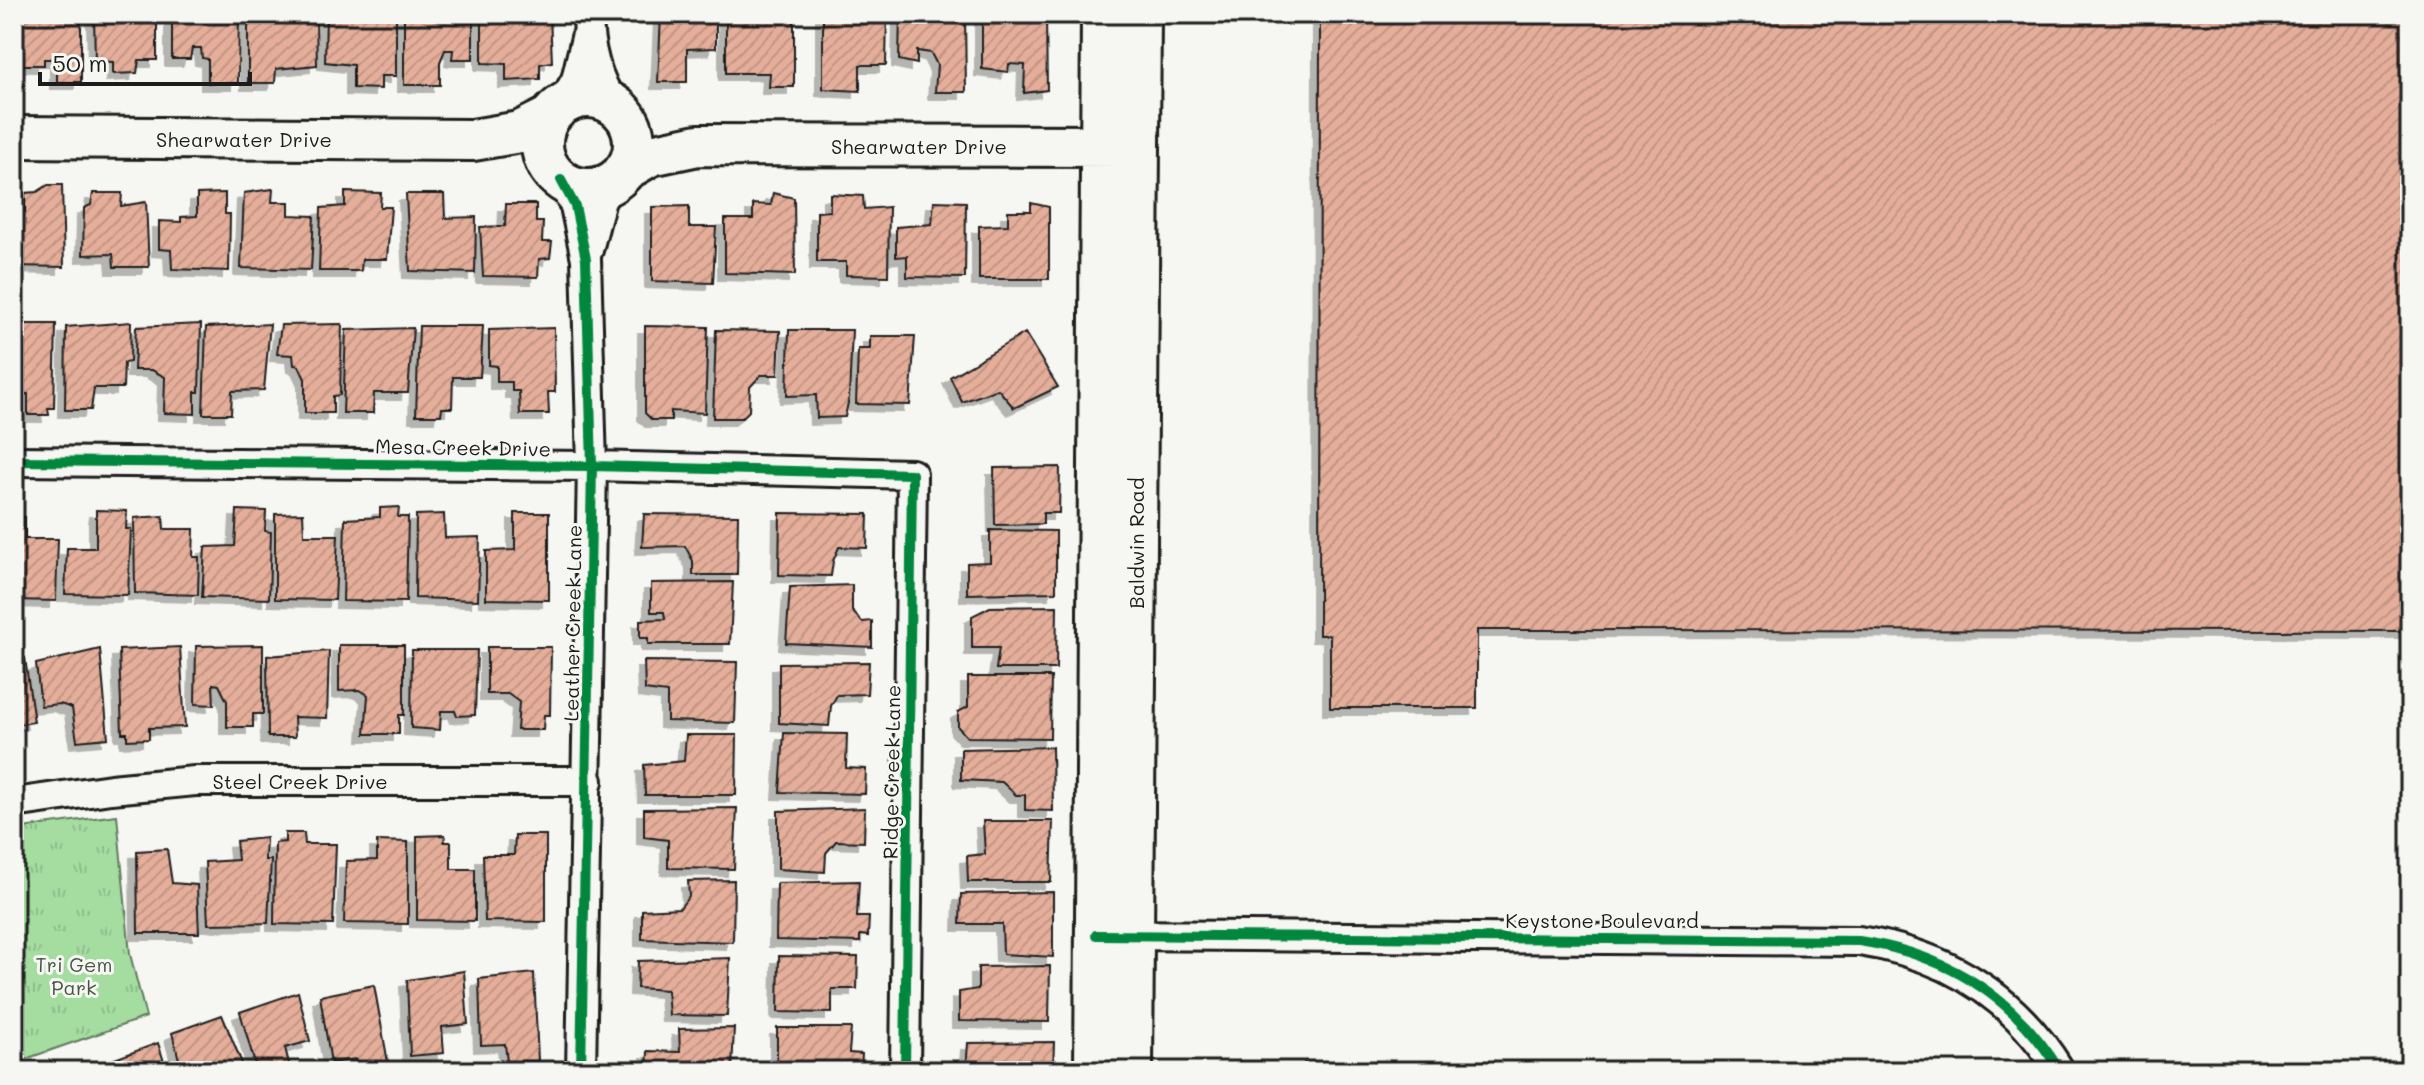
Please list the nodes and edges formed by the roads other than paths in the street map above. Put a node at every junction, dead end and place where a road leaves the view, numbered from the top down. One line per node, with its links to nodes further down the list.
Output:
1 (1102, 14): 9 (street, Baldwin Road)
2 (1140, 14): 9 (street, Baldwin Road)
3 (588, 22): 4 (street); 5 (street)
4 (620, 111): 5 (street); 8 (street, Shearwater Drive); 10 (street)
5 (555, 112): 7 (street, Shearwater Drive); 11 (street)
6 (14, 137): 7 (street, Shearwater Drive)
7 (473, 140): 11 (street, Shearwater Drive)
8 (698, 145): 9 (street, Shearwater Drive); 10 (street, Shearwater Drive)
9 (1120, 146): 18 (street, Baldwin Road)
10 (620, 175): 11 (street); 12 (street, Leather Creek Lane)
11 (556, 176): 12 (street, Leather Creek Lane)
12 (586, 259): 14 (street, Leather Creek Lane)
13 (14, 461): 14 (street, Mesa Creek Drive)
14 (592, 466): 15 (street, Mesa Creek Drive); 16 (street, Leather Creek Lane)
15 (912, 474): 20 (street, Ridge Creek Lane)
16 (588, 781): 17 (street, Steel Creek Drive); 19 (street, Leather Creek Lane)
17 (14, 803)
18 (1115, 935): 21 (street, Baldwin Road); 22 (street, Baldwin Road); 23 (street, Keystone Boulevard)
19 (581, 1071)
20 (905, 1071)
21 (1095, 1071)
22 (1132, 1071)
23 (2060, 1071)

